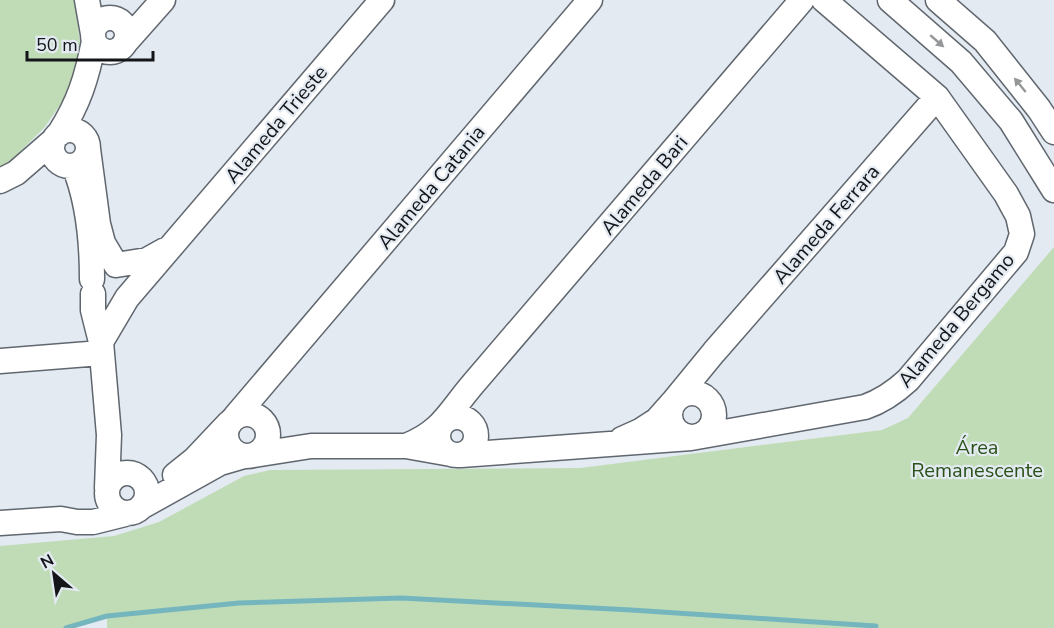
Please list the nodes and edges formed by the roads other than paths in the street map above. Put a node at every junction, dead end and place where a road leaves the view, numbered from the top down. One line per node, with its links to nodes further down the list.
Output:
1 (87, 0): 11 (street)
2 (98, 0): 10 (street)
3 (163, 0): 12 (street)
4 (382, 0): 18 (street, Alameda Trieste)
5 (590, 0): 26 (street, Alameda Catania)
6 (802, 0): 25 (street, Alameda Bari)
7 (824, 0): 13 (street)
8 (938, 0): 14 (street, one-way to 8)
9 (892, 1): 17 (street, one-way to 17)
10 (115, 19): 11 (street); 12 (street)
11 (93, 38): 12 (street); 15 (street)
12 (122, 46): 15 (street)
13 (937, 97): 23 (street, Alameda Ferrara); 32 (street, Alameda Bergamo)
14 (1054, 132)
15 (70, 148): 16 (street); 19 (street); 20 (street)
16 (8, 177)
17 (1054, 190)
18 (170, 248): 19 (street, Alameda Trieste); 21 (street, Alameda Trieste)
19 (116, 266): 20 (street); 21 (street)
20 (92, 287): 21 (street); 22 (street)
21 (127, 297): 22 (street, Alameda Trieste)
22 (101, 347): 24 (street); 34 (street)
23 (714, 352): 27 (street, Alameda Ferrara); 28 (street)
24 (0, 361)
25 (486, 370): 31 (street, Alameda Bari); 33 (street, Alameda Bari)
26 (271, 375): 29 (street, Alameda Catania); 30 (street)
27 (673, 402): 28 (street); 35 (street); 36 (street, Alameda Bergamo)
28 (711, 405): 32 (street, Alameda Bergamo); 35 (street)
29 (232, 420): 30 (street); 41 (street); 42 (street)
30 (265, 423): 37 (street, Alameda Bergamo); 41 (street)
31 (443, 423): 33 (street); 38 (street, Alameda Bergamo); 40 (street)
32 (759, 424): 35 (street, Alameda Bergamo)
33 (474, 427): 39 (street, Alameda Bergamo); 40 (street)
34 (109, 435): 42 (street); 43 (street)
35 (691, 438): 36 (street, Alameda Bergamo)
36 (612, 444): 39 (street, Alameda Bergamo)
37 (311, 446): 38 (street, Alameda Bergamo); 41 (street, Alameda Bergamo)
38 (406, 446): 40 (street, Alameda Bergamo)
39 (519, 449): 40 (street, Alameda Bergamo)
40 (456, 454)
41 (249, 455): 44 (street, Alameda Bergamo)
42 (134, 476): 43 (street); 44 (street)
43 (107, 494): 44 (street); 45 (street, Alameda Bergamo)
44 (137, 509): 45 (street, Alameda Bergamo)
45 (61, 519): 46 (street, Alameda Bergamo)
46 (0, 524)

